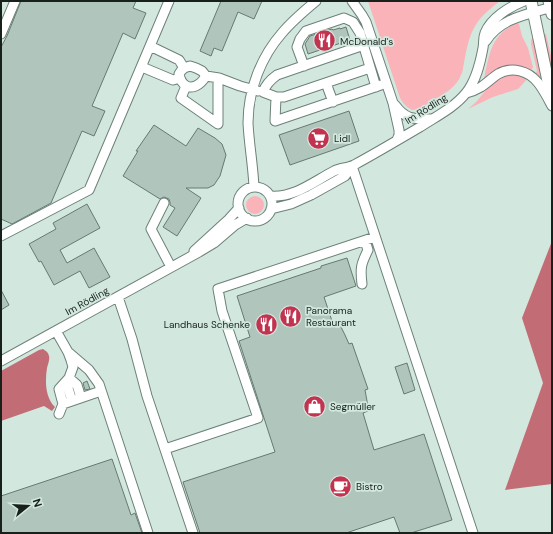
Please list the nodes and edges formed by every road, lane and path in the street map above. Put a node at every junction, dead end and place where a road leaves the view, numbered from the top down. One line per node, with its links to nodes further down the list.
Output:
1 (15, 1): 9 (street)
2 (169, 1): 10 (street)
3 (316, 1): 24 (street)
4 (352, 1): 21 (street)
5 (524, 1): 12 (street, Im Rödling)
6 (531, 1): 8 (main road)
7 (551, 7): 8 (street, Im Rödling)
8 (533, 12): 12 (street, Im Rödling); 28 (main road)
9 (1, 34)
10 (150, 46): 14 (street); 15 (street)
11 (363, 46): 13 (street); 13 (street); 16 (street)
12 (483, 48): 26 (street, Im Rödling)
13 (304, 66): 25 (street)
14 (142, 67): 18 (street); 43 (street)
15 (184, 68): 17 (street); 18 (street)
16 (370, 68): 20 (street); 23 (street)
17 (206, 76): 19 (street); 22 (street)
18 (180, 78): 22 (street)
19 (219, 78): 22 (street); 24 (street)
20 (326, 83): 27 (street); 29 (street)
21 (387, 84): 23 (street); 30 (street)
22 (186, 86)
23 (376, 87): 29 (street)
24 (253, 89): 25 (street); 36 (street)
25 (263, 92): 27 (street)
26 (466, 93): 31 (street); 32 (street, Im Rödling)
27 (276, 98): 29 (street)
28 (552, 100)
29 (333, 102)
30 (393, 103): 32 (street); 33 (street)
31 (552, 106)
32 (432, 119): 33 (street, Im Rödling)
33 (397, 140): 34 (street, Im Rödling)
34 (352, 166): 35 (street, Im Rödling); 37 (street); 38 (street, Im Rödling)
35 (339, 180): 37 (street); 41 (street, Im Rödling)
36 (254, 187): 38 (street); 40 (street, Im Rödling)
37 (360, 190): 44 (street)
38 (270, 196): 41 (street)
39 (164, 203): 47 (street)
40 (239, 208): 42 (street); 46 (street, Im Rödling)
41 (271, 209): 42 (street, Im Rödling)
42 (247, 218): 46 (street, Im Rödling)
43 (1, 236)
44 (375, 237): 45 (street); 60 (street)
45 (364, 241): 48 (street); 57 (street)
46 (183, 260): 47 (street, Im Rödling)
47 (171, 267): 49 (street, Im Rödling)
48 (362, 284)
49 (118, 297): 50 (street, Im Rödling); 57 (street)
50 (56, 331): 51 (street, Im Rödling); 52 (street)
51 (1, 361)
52 (76, 364): 53 (street); 54 (street)
53 (69, 378): 55 (street); 55 (street)
54 (101, 392): 55 (street); 58 (street)
55 (72, 401): 56 (street)
56 (59, 414)
57 (165, 449): 59 (street)
58 (148, 533)
59 (193, 533)
60 (473, 533)

